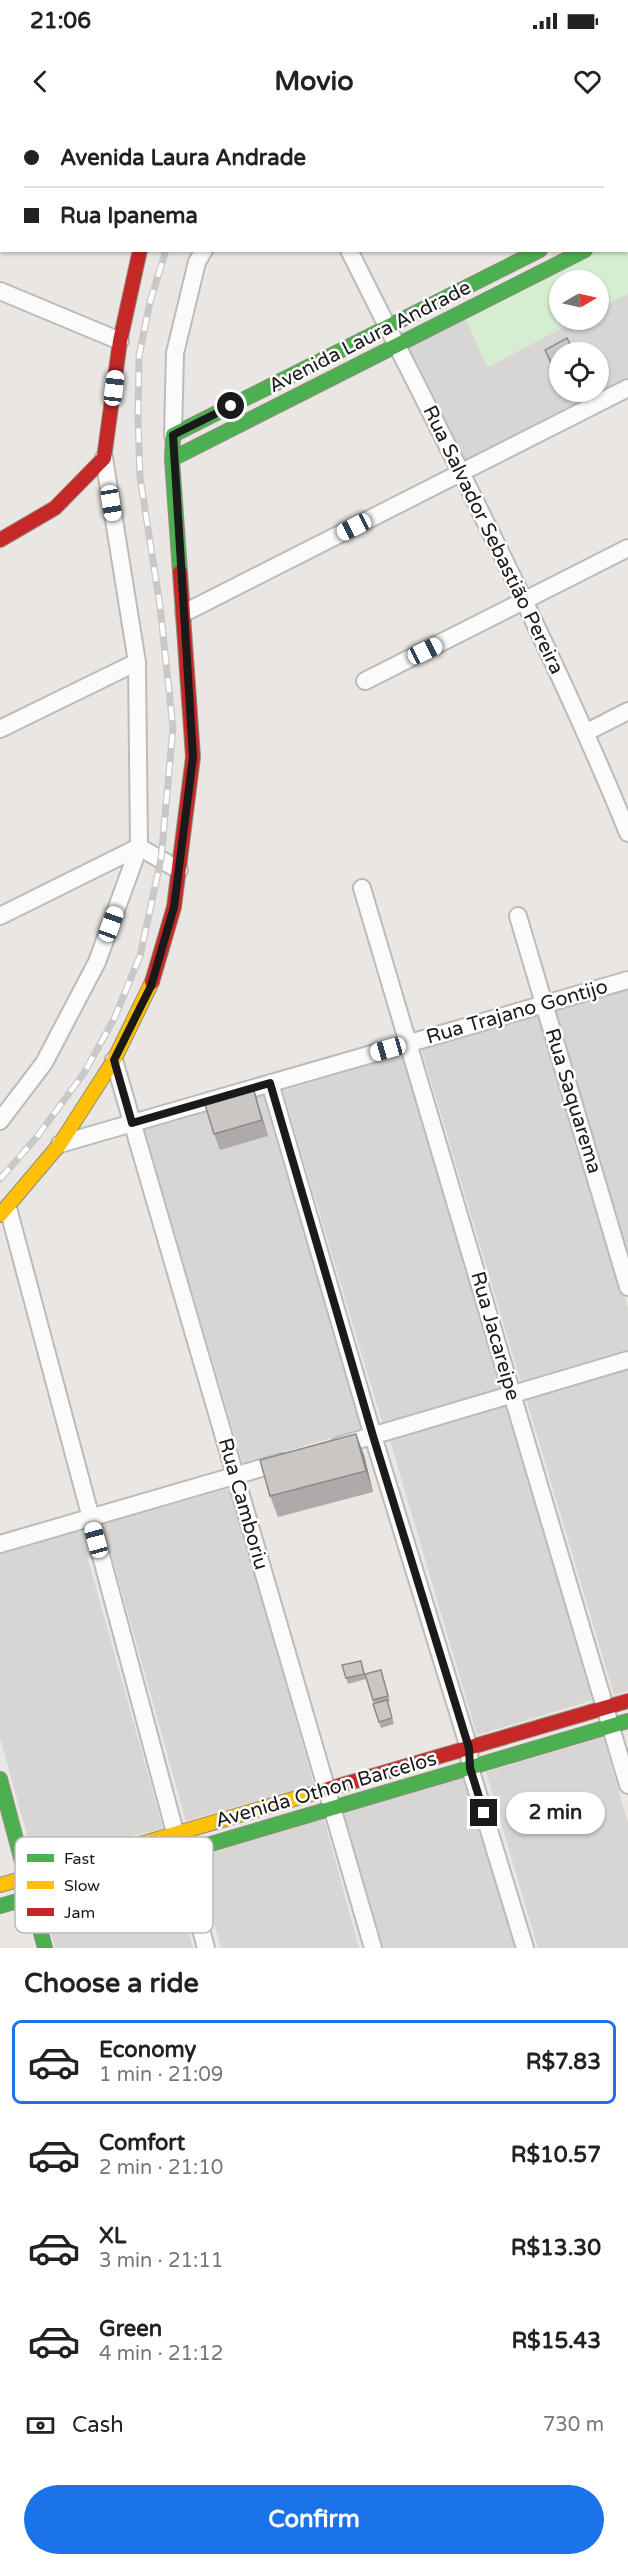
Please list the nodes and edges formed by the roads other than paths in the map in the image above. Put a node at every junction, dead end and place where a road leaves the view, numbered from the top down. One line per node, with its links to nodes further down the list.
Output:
1 (140, 252): 8 (street)
2 (350, 252): 7 (street, Rua Salvador Sebastião Pereira)
3 (536, 252): 7 (street, Avenida Laura Andrade)
4 (581, 252): 9 (street, Avenida Laura Andrade)
5 (201, 256): 11 (street)
6 (0, 291): 8 (street)
7 (387, 327): 9 (street, Rua Salvador Sebastião Pereira); 11 (street, Avenida Laura Andrade)
8 (120, 341): 12 (street)
9 (397, 346): 13 (street, Avenida Laura Andrade); 14 (street, Rua Salvador Sebastião Pereira)
10 (628, 388): 14 (street)
11 (173, 435): 13 (street)
12 (104, 458): 15 (street); 21 (street)
13 (172, 459): 20 (street)
14 (460, 473): 19 (street, Rua Salvador Sebastião Pereira); 20 (street)
15 (81, 484): 16 (street); 17 (street)
16 (33, 504)
17 (0, 540)
18 (628, 548): 19 (street)
19 (524, 601): 22 (street); 25 (street, Rua Salvador Sebastião Pereira)
20 (184, 613): 28 (street)
21 (137, 662): 24 (street); 27 (street)
22 (365, 681)
23 (628, 711): 25 (street)
24 (0, 729)
25 (587, 732): 26 (street, Rua Salvador Sebastião Pereira)
26 (628, 833)
27 (139, 847): 28 (street); 30 (street); 37 (street)
28 (179, 870): 35 (street)
29 (362, 888): 34 (street, Rua Jacareipe)
30 (0, 916)
31 (518, 916): 33 (street, Rua Saquarema)
32 (628, 980): 33 (street, Rua Trajano Gontijo)
33 (544, 1004): 34 (street, Rua Trajano Gontijo); 41 (street, Rua Saquarema)
34 (408, 1043): 36 (street, Rua Trajano Gontijo); 43 (street, Rua Jacareipe)
35 (114, 1060): 38 (street, Rua Camboriu); 39 (street)
36 (270, 1083): 38 (street, Rua Trajano Gontijo); 44 (street)
37 (0, 1121)
38 (132, 1123): 39 (street, Rua Trajano Gontijo); 47 (street, Rua Camboriu)
39 (60, 1144): 40 (street)
40 (4, 1212): 48 (street)
41 (628, 1287)
42 (628, 1360): 43 (street)
43 (512, 1394): 44 (street); 51 (street, Rua Jacareipe)
44 (373, 1436): 45 (street); 54 (street)
45 (327, 1449)
46 (292, 1459): 47 (street)
47 (234, 1476): 48 (street); 58 (street, Rua Camboriu)
48 (90, 1517): 49 (street); 60 (street)
49 (0, 1544)
50 (628, 1701): 51 (street, Avenida Othon Barcelos)
51 (605, 1708): 53 (street, Rua Jacareipe); 54 (street, Avenida Othon Barcelos)
52 (628, 1721): 53 (street, Avenida Othon Barcelos)
53 (611, 1726): 55 (street, Avenida Othon Barcelos); 57 (street, Rua Jacareipe)
54 (469, 1748): 55 (street); 58 (street, Avenida Othon Barcelos)
55 (470, 1768): 59 (street, Avenida Othon Barcelos); 74 (street)
56 (0, 1779): 61 (street)
57 (628, 1785)
58 (326, 1789): 59 (street, Rua Camboriu); 60 (street, Avenida Othon Barcelos)
59 (332, 1808): 64 (street, Avenida Othon Barcelos); 73 (street, Rua Camboriu)
60 (175, 1834): 62 (street, Avenida Othon Barcelos); 63 (street)
61 (15, 1837)
62 (165, 1837)
63 (176, 1837)
64 (213, 1843)
65 (15, 1880): 66 (street, Avenida Othon Barcelos)
66 (0, 1885)
67 (15, 1902): 68 (street, Avenida Othon Barcelos)
68 (0, 1906)
69 (41, 1933): 71 (street)
70 (202, 1933): 72 (street)
71 (45, 1948)
72 (206, 1948)
73 (373, 1948)
74 (525, 1948)

